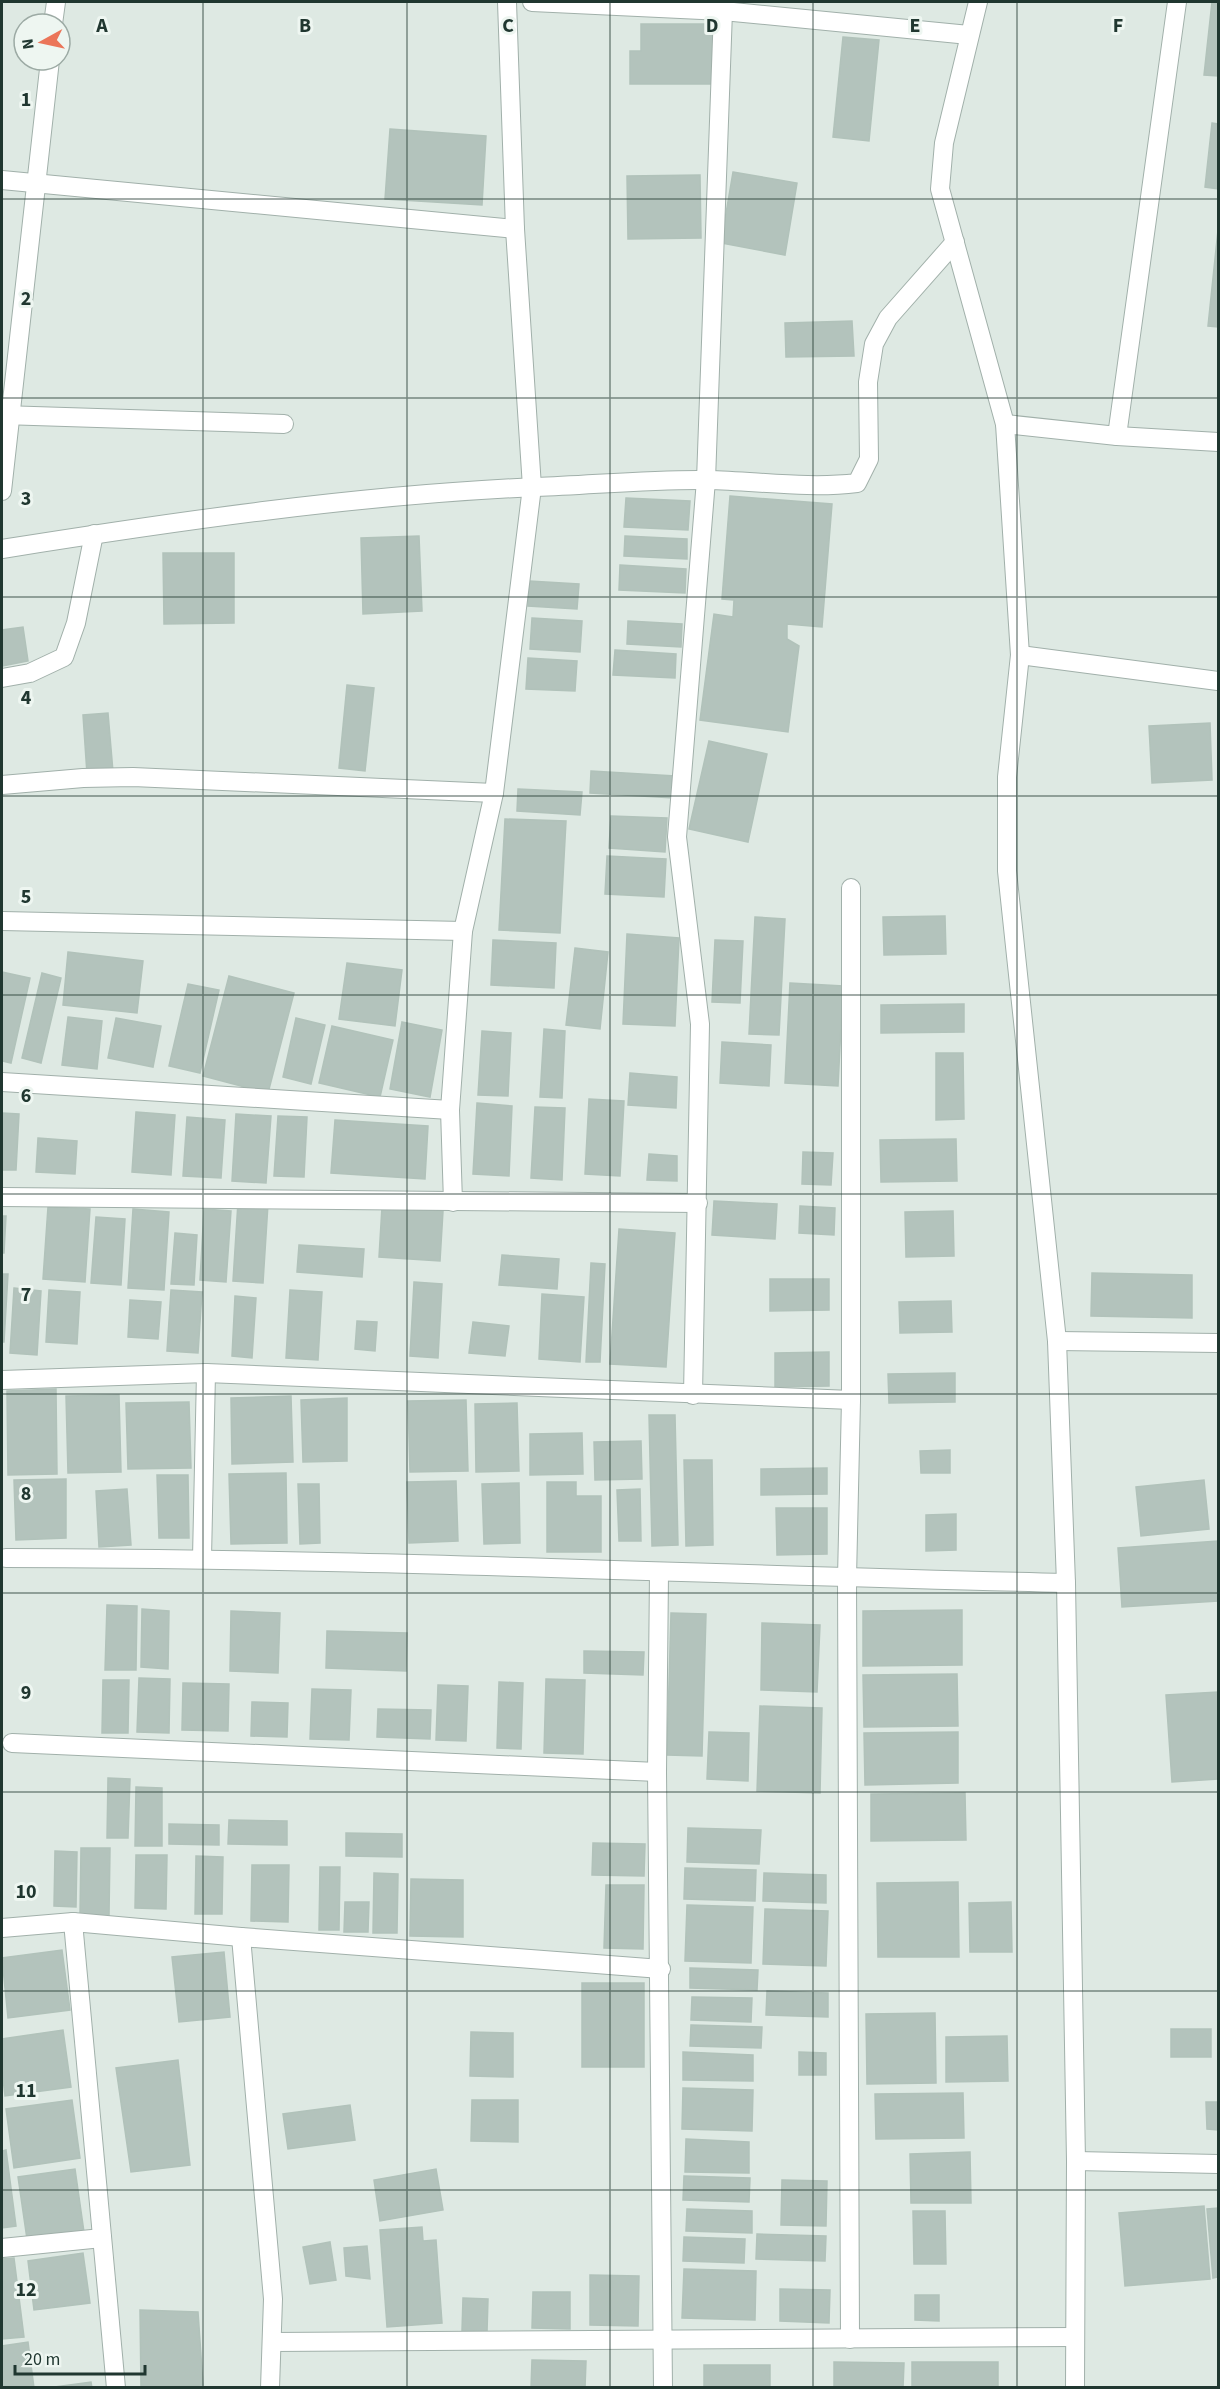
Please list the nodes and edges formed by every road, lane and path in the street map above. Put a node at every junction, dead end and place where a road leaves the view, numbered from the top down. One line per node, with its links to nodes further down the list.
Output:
1 (507, 2): 10 (street)
2 (532, 2): 5 (street)
3 (978, 2): 6 (street)
4 (1177, 2): 15 (street)
5 (723, 11): 6 (street); 17 (street)
6 (969, 35): 11 (street)
7 (49, 72): 9 (street)
8 (2, 180): 9 (street)
9 (37, 184): 10 (street); 12 (street)
10 (515, 229): 18 (street)
11 (955, 242): 14 (street); 17 (street)
12 (6, 416): 13 (street); 19 (street)
13 (284, 424)
14 (1005, 424): 15 (street); 22 (street)
15 (1117, 436): 16 (street)
16 (1218, 442)
17 (706, 480): 18 (street); 34 (street)
18 (532, 487): 20 (street); 26 (street)
19 (2, 491)
20 (94, 534): 21 (street); 23 (street)
21 (2, 549)
22 (1020, 655): 24 (street); 35 (street)
23 (2, 678)
24 (1218, 681)
25 (2, 785): 26 (street)
26 (494, 793): 29 (street)
27 (851, 888): 40 (street)
28 (2, 921): 29 (street)
29 (463, 932): 31 (street)
30 (2, 1082): 31 (street)
31 (450, 1110): 33 (street)
32 (2, 1197): 33 (street)
33 (453, 1202): 34 (street)
34 (698, 1203): 39 (street)
35 (1057, 1341): 36 (street); 45 (street)
36 (1218, 1343)
37 (206, 1373): 38 (street); 39 (street); 42 (street)
38 (2, 1380)
39 (693, 1395): 40 (street)
40 (851, 1400): 44 (street)
41 (6, 1558): 42 (street)
42 (202, 1558): 43 (street)
43 (659, 1573): 44 (street); 47 (street)
44 (847, 1578): 45 (street); 57 (street)
45 (1066, 1582): 52 (street)
46 (12, 1743): 47 (street)
47 (657, 1772): 51 (street)
48 (73, 1922): 49 (street); 50 (street); 54 (street)
49 (2, 1928)
50 (240, 1937): 51 (street); 59 (street)
51 (661, 1969): 58 (street)
52 (1076, 2161): 53 (street); 56 (street)
53 (1218, 2164)
54 (102, 2238): 55 (street); 60 (street)
55 (2, 2248)
56 (1075, 2337): 57 (street); 63 (street)
57 (850, 2339): 58 (street)
58 (664, 2340): 59 (street); 62 (street)
59 (272, 2342): 61 (street)
60 (116, 2388)
61 (270, 2388)
62 (663, 2388)
63 (1074, 2388)

